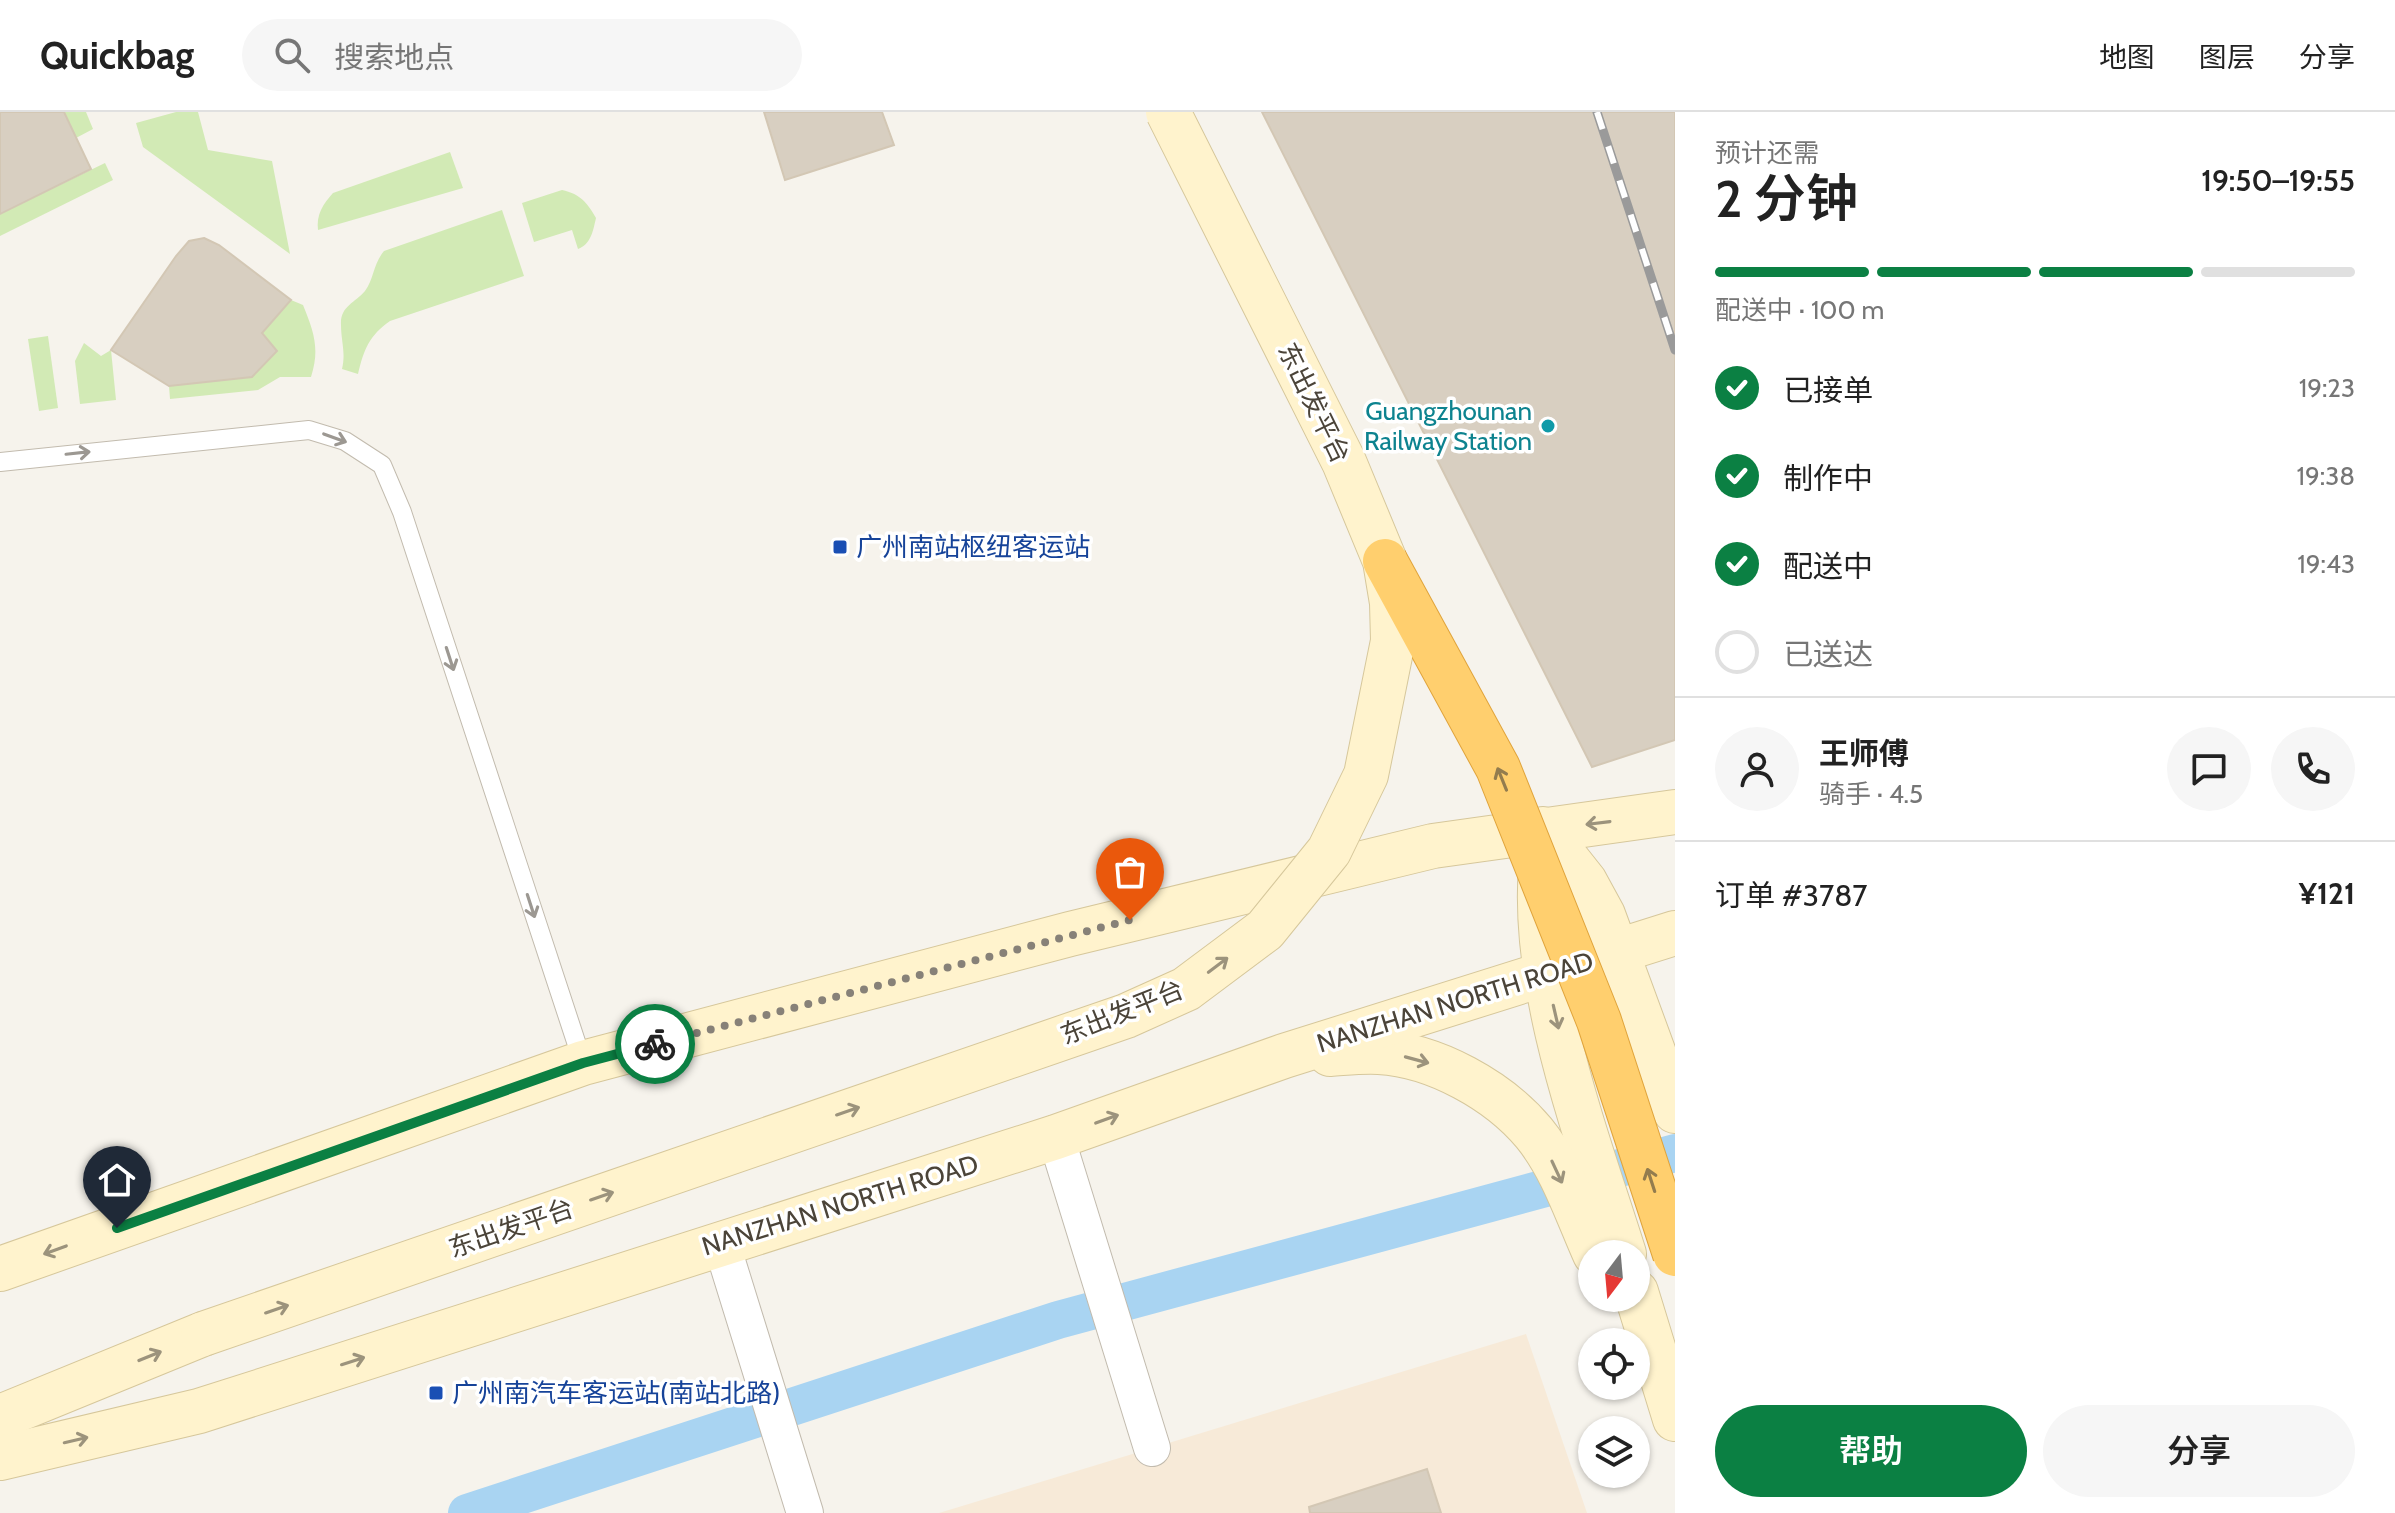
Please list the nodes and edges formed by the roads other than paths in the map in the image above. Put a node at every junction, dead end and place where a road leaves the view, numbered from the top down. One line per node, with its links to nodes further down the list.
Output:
1 (1168, 112): 3 (street, 东出发平台, bridge)
2 (0, 462): 10 (lane, one-way to 10)
3 (1385, 561): 16 (highway, one-way to 3, bridge); 22 (street, 东出发平台, one-way to 3, bridge)
4 (1675, 812): 5 (street, one-way to 5)
5 (1543, 829): 7 (street); 8 (street); 10 (street)
6 (1675, 933): 7 (street, NANZHAN NORTH ROAD)
7 (1618, 951): 8 (street, NANZHAN NORTH ROAD); 11 (street)
8 (1547, 971): 9 (street, NANZHAN NORTH ROAD); 14 (street, one-way to 14)
9 (1284, 1056): 12 (street, NANZHAN NORTH ROAD, one-way to 9); 13 (street, one-way to 13)
10 (583, 1063): 17 (street, one-way to 17)
11 (1671, 1099)
12 (1056, 1137): 15 (street, NANZHAN NORTH ROAD); 25 (street)
13 (1602, 1240)
14 (1607, 1240)
15 (721, 1242): 26 (street, NANZHAN NORTH ROAD, one-way to 15); 27 (street)
16 (1675, 1254)
17 (0, 1269)
18 (1627, 1312): 19 (street)
19 (1644, 1328)
20 (1650, 1344): 23 (street)
21 (1650, 1349): 24 (street)
22 (0, 1417)
23 (1675, 1419)
24 (1675, 1447)
25 (1152, 1448)
26 (0, 1458)
27 (802, 1500)

